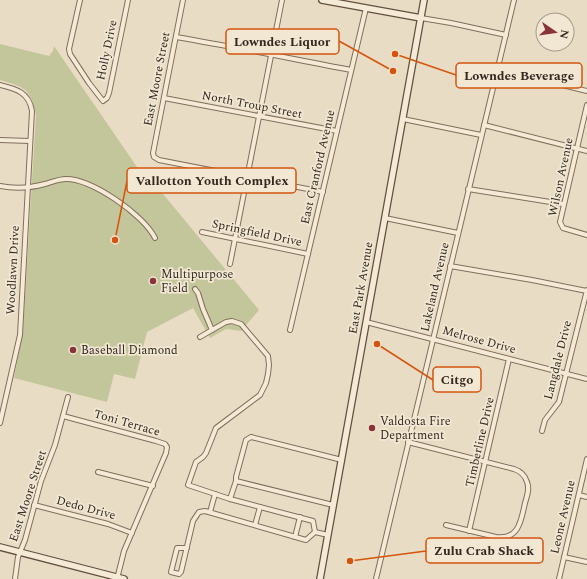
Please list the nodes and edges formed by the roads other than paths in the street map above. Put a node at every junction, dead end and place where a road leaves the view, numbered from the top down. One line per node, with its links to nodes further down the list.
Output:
1 (80, 0): 2 (street, Holly Drive)
2 (128, 0)
3 (183, 0): 11 (street, East Moore Street)
4 (282, 0): 12 (street)
5 (322, 0): 8 (main road)
6 (424, 0): 9 (main road, East Park Avenue)
7 (514, 0): 10 (street, Lakeland Avenue)
8 (366, 8): 9 (main road); 14 (street, East Cranford Avenue)
9 (421, 18): 10 (street); 20 (main road, East Park Avenue)
10 (506, 35): 13 (street, Lakeland Avenue)
11 (176, 37): 12 (street); 17 (street, East Moore Street)
12 (271, 54): 14 (street); 19 (street)
13 (497, 69): 16 (street); 21 (street, Lakeland Avenue)
14 (351, 70): 22 (street, East Cranford Avenue)
15 (0, 85): 25 (street)
16 (587, 91)
17 (164, 98): 19 (street, North Troup Street); 28 (street, East Moore Street)
18 (587, 106): 26 (street, Wilson Avenue)
19 (260, 116): 22 (street, North Troup Street); 28 (street)
20 (403, 119): 23 (street); 34 (main road, East Park Avenue)
21 (484, 125): 23 (street, Lakeland Avenue); 26 (street)
22 (337, 131): 32 (street, East Cranford Avenue)
23 (481, 135): 31 (street, Lakeland Avenue)
24 (0, 140): 25 (street)
25 (30, 140): 30 (street, Woodlawn Drive)
26 (577, 149): 27 (street); 33 (street, Wilson Avenue)
27 (587, 151)
28 (247, 177): 32 (street); 39 (street)
29 (0, 186): 30 (street)
30 (28, 188): 38 (street); 55 (street, Woodlawn Drive)
31 (468, 189): 33 (street); 36 (street, Lakeland Avenue)
32 (323, 192): 40 (street, East Cranford Avenue)
33 (563, 204): 37 (street, Wilson Avenue)
34 (385, 218): 36 (street); 45 (main road, East Park Avenue)
35 (202, 232): 39 (street, Springfield Drive)
36 (458, 233): 42 (street, Lakeland Avenue)
37 (587, 235)
38 (155, 238)
39 (236, 239): 40 (street, Springfield Drive); 41 (street)
40 (308, 254): 47 (street, East Cranford Avenue)
41 (230, 264)
42 (450, 266): 44 (street); 49 (street, Lakeland Avenue)
43 (195, 289): 46 (street)
44 (587, 290): 51 (street, Langdale Drive)
45 (366, 322): 49 (street, Melrose Drive); 59 (main road, East Park Avenue)
46 (212, 330): 48 (street); 64 (street)
47 (290, 330)
48 (200, 337)
49 (433, 339): 50 (street, Melrose Drive); 57 (street, Lakeland Avenue)
50 (509, 359): 51 (street, Melrose Drive); 60 (street, Timberline Drive)
51 (567, 374): 52 (street, Melrose Drive); 56 (street, Langdale Drive)
52 (587, 379)
53 (68, 397): 54 (street, East Moore Street)
54 (63, 416): 63 (street, Toni Terrace); 68 (street, East Moore Street)
55 (0, 423)
56 (542, 431)
57 (408, 442): 60 (street); 89 (street, Lakeland Avenue)
58 (587, 459): 65 (street, Leone Avenue)
59 (342, 460): 62 (street); 69 (main road, East Park Avenue)
60 (486, 461): 75 (street, Timberline Drive); 75 (street)
61 (98, 472): 63 (street)
62 (236, 482): 67 (street); 69 (street)
63 (153, 486): 77 (street)
64 (215, 494): 67 (street); 71 (street)
65 (579, 495): 66 (street); 83 (street, Leone Avenue)
66 (587, 497)
67 (230, 499): 70 (street)
68 (34, 505): 77 (street, Dedo Drive); 82 (street, East Moore Street)
69 (334, 505): 78 (main road, East Park Avenue)
70 (260, 507): 72 (street); 73 (street)
71 (210, 512): 73 (street); 81 (street)
72 (300, 517): 76 (street); 79 (street)
73 (255, 525): 79 (street)
74 (446, 525): 75 (street)
75 (469, 531)
76 (315, 532): 78 (street); 79 (street)
77 (132, 533): 85 (street)
78 (328, 535): 88 (main road, East Park Avenue)
79 (295, 537)
80 (0, 547): 82 (main road)
81 (186, 548): 81 (street)
82 (20, 552): 85 (main road); 86 (street, East Moore Street)
83 (564, 557): 84 (street); 90 (street, Leone Avenue)
84 (587, 562)
85 (117, 578): 87 (main road)
86 (15, 579)
87 (124, 579)
88 (320, 579)
89 (376, 579)
90 (559, 579)

